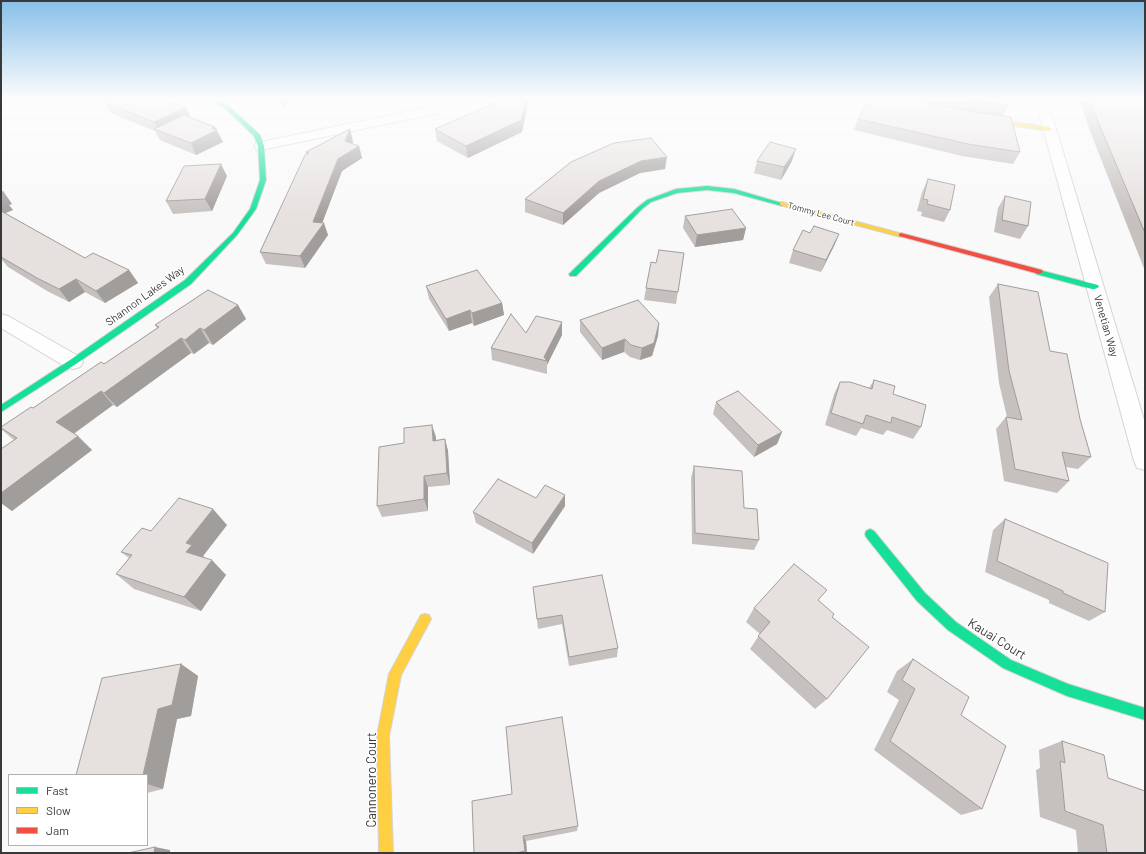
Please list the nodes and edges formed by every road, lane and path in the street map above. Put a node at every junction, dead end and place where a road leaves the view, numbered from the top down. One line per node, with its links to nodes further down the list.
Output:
1 (258, 139): 4 (street)
2 (295, 139): 4 (street)
3 (1053, 139): 6 (street, Venetian Way)
4 (261, 146): 8 (street, Shannon Lakes Way)
5 (573, 274): 6 (street, Tommy Lee Court)
6 (1095, 287): 10 (street, Venetian Way)
7 (1, 320): 8 (street)
8 (73, 362): 9 (street, Shannon Lakes Way)
9 (1, 409)
10 (1145, 461)
11 (870, 534): 13 (street, Kauai Court)
12 (425, 620): 14 (street, Cannonero Court)
13 (1145, 714)
14 (386, 853)

